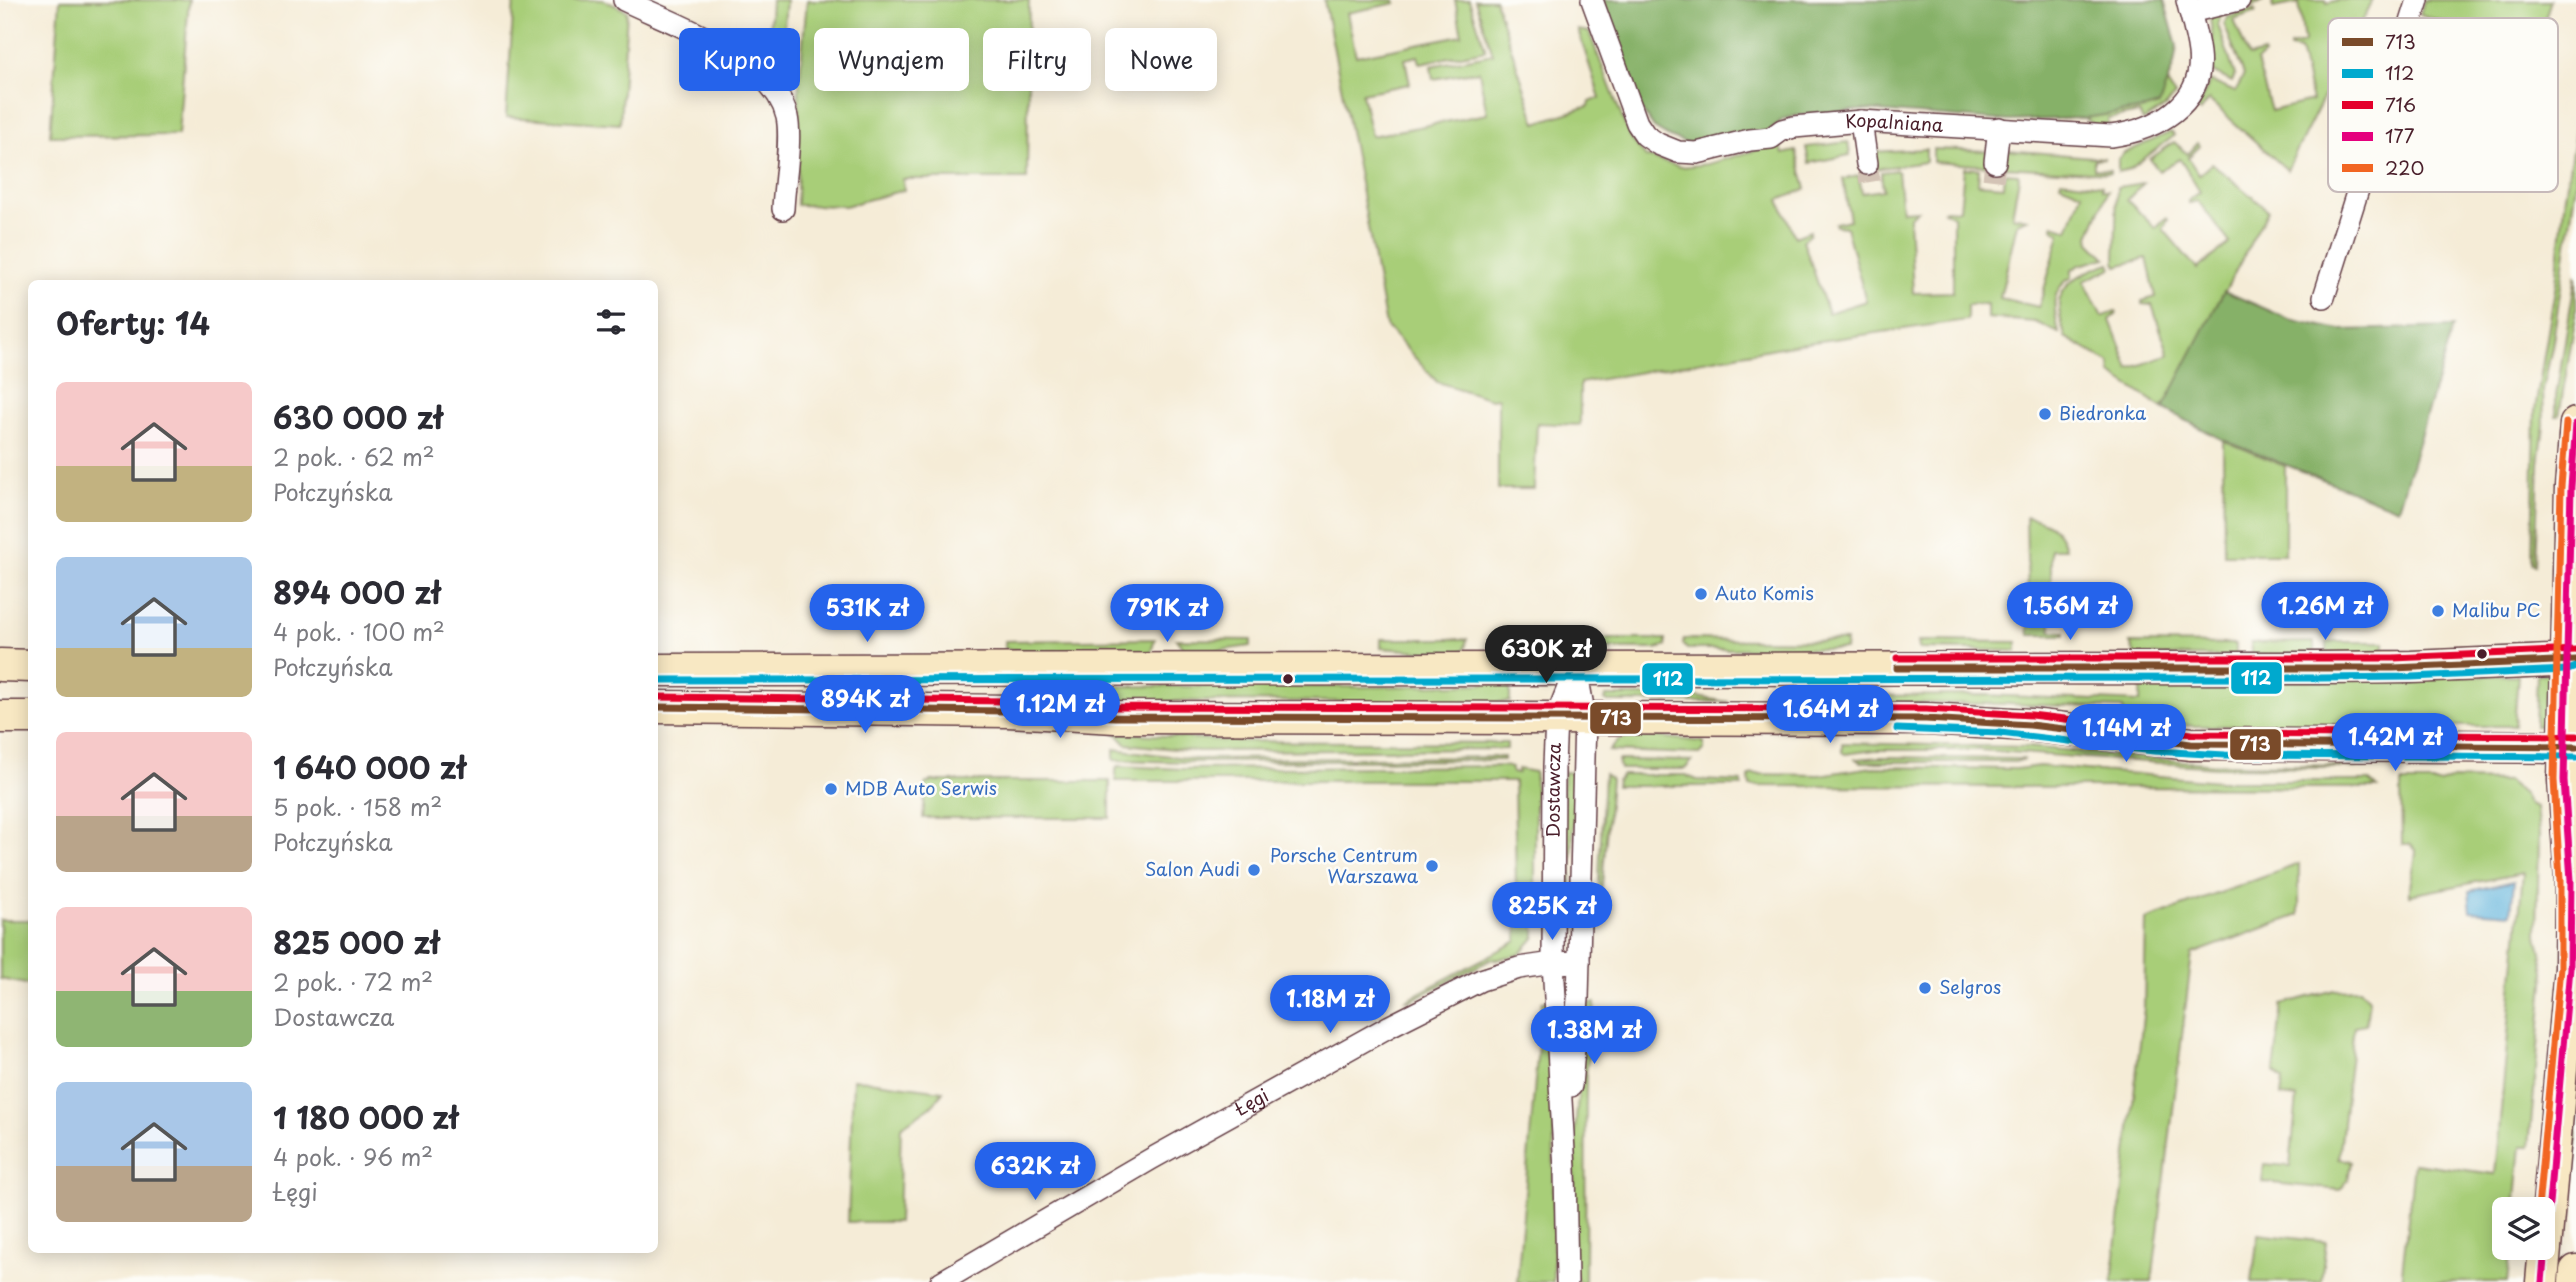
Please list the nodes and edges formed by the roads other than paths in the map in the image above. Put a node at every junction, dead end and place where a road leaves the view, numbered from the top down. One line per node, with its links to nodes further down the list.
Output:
1 (624, 0): 12 (street)
2 (1592, 0): 7 (street, Kopalniana)
3 (2239, 0): 5 (street)
4 (2418, 0): 6 (street)
5 (2189, 6): 8 (street, Kopalniana)
6 (2412, 18)
7 (1861, 121): 8 (street, Kopalniana); 10 (street)
8 (1999, 128): 9 (street)
9 (1995, 163)
10 (1867, 164)
11 (2357, 192): 13 (street)
12 (783, 209)
13 (2324, 297)
14 (2576, 424): 15 (main road)
15 (2572, 660): 18 (main road); 24 (main road)
16 (0, 665): 17 (main road)
17 (28, 666)
18 (1576, 668): 19 (main road); 23 (street, Dostawcza)
19 (658, 670)
20 (658, 707): 23 (main road)
21 (0, 717): 22 (main road)
22 (28, 717)
23 (1571, 718): 24 (main road); 25 (street, Dostawcza); 26 (street, Dostawcza)
24 (2570, 747): 31 (main road)
25 (1579, 962): 26 (street, Łęgi); 27 (street, Dostawcza)
26 (1553, 963): 27 (street, Dostawcza); 29 (street, Łęgi)
27 (1565, 1169): 30 (street, Dostawcza)
28 (2576, 1271): 32 (main road)
29 (941, 1282)
30 (1567, 1282)
31 (2542, 1282)
32 (2575, 1282)

